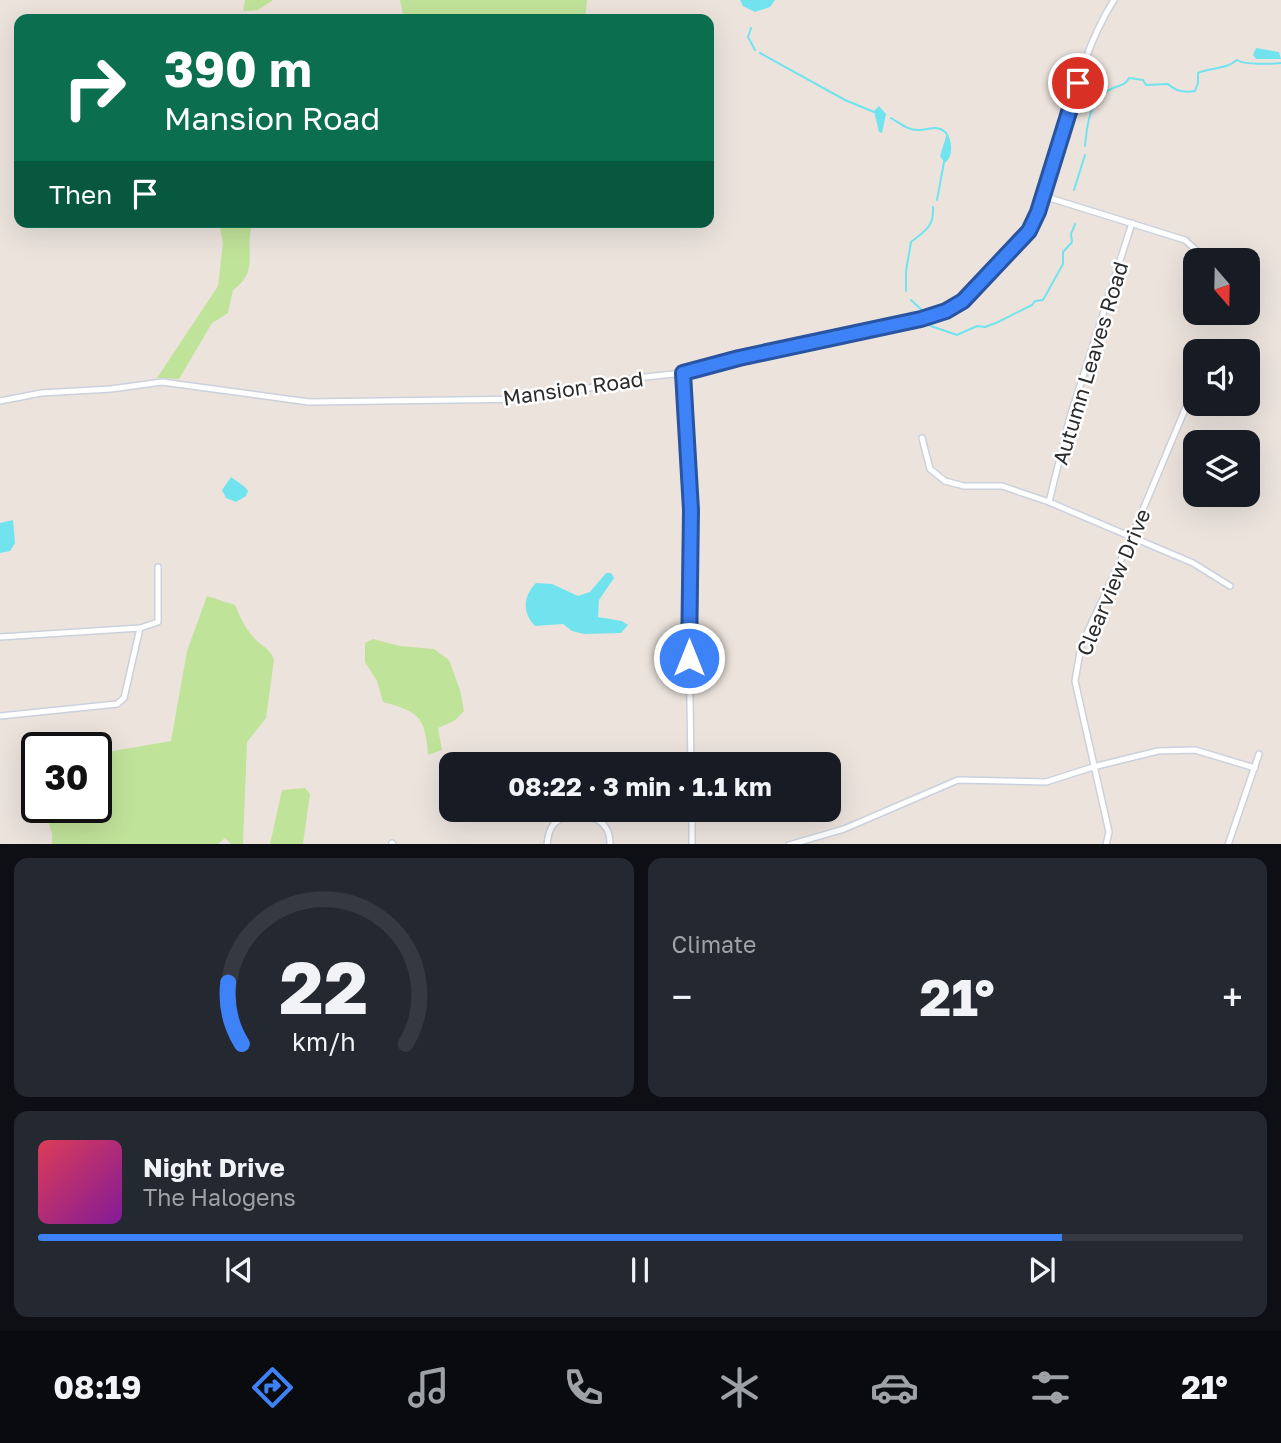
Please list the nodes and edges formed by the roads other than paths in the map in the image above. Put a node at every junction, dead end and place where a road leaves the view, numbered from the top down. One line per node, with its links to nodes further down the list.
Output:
1 (1114, 0): 2 (street, Mansion Road)
2 (1043, 196): 3 (street); 5 (street, Mansion Road)
3 (1132, 223): 4 (street); 9 (street, Autumn Leaves Road)
4 (1194, 248)
5 (683, 373): 6 (street, Mansion Road); 16 (street)
6 (0, 401)
7 (1183, 414): 10 (street, Clearview Drive)
8 (922, 438): 9 (street)
9 (1049, 502): 10 (street)
10 (1131, 538): 12 (street); 18 (street, Clearview Drive)
11 (158, 567): 13 (street)
12 (1230, 586)
13 (140, 628): 14 (street); 15 (street)
14 (0, 637)
15 (0, 716)
16 (691, 752)
17 (1259, 754): 19 (street)
18 (1093, 767): 19 (street); 24 (street); 25 (street, Clearview Drive)
19 (1255, 768): 26 (street)
20 (692, 822): 23 (street)
21 (547, 844): 22 (street)
22 (610, 844)
23 (692, 844)
24 (792, 844)
25 (1106, 844)
26 (1228, 844)

